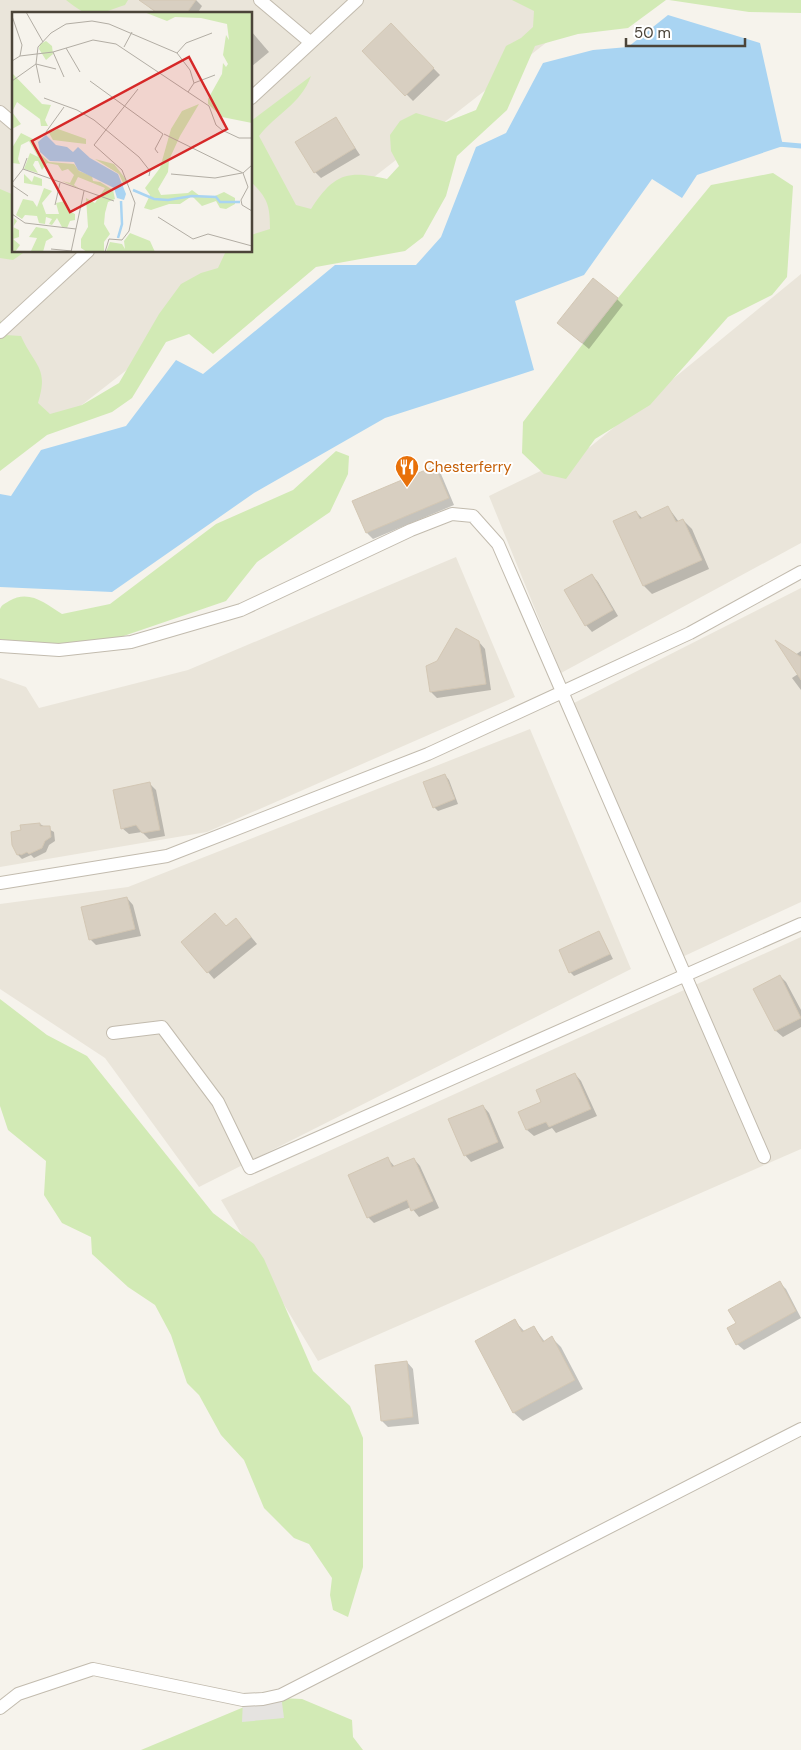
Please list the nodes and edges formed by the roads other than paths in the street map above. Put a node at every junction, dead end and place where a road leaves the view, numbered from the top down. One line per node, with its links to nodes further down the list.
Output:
1 (260, 0): 3 (street)
2 (357, 0): 3 (street)
3 (310, 42): 4 (street)
4 (252, 97)
5 (0, 112): 6 (street)
6 (12, 122)
7 (87, 252): 8 (street)
8 (0, 332)
9 (801, 572): 11 (street)
10 (0, 646): 11 (street)
11 (562, 692): 12 (street); 14 (street)
12 (0, 883)
13 (801, 924): 14 (street)
14 (685, 977): 15 (street); 16 (street)
15 (113, 1033)
16 (764, 1157)
17 (801, 1429): 18 (street)
18 (0, 1708)

